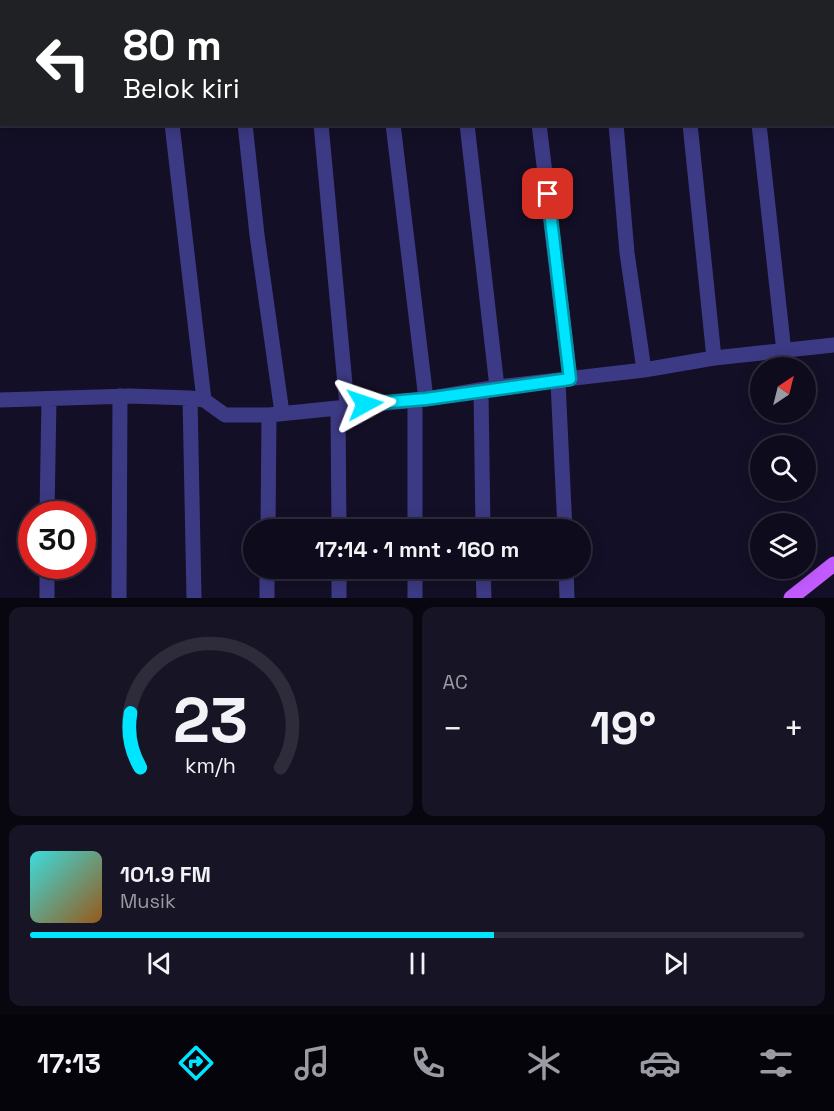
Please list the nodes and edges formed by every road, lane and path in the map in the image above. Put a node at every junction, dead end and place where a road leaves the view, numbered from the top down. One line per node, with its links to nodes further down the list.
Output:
1 (172, 126): 19 (street)
2 (245, 126): 23 (street)
3 (321, 126): 22 (street)
4 (393, 126): 21 (street)
5 (467, 126): 15 (street)
6 (539, 126): 14 (street)
7 (616, 126): 13 (street)
8 (690, 126): 12 (street)
9 (759, 126): 11 (street)
10 (834, 345): 11 (street)
11 (784, 352): 12 (street)
12 (714, 358): 13 (street)
13 (644, 370): 14 (street)
14 (564, 380): 15 (street); 29 (street)
15 (497, 387): 16 (street)
16 (481, 391): 21 (street); 28 (street)
17 (120, 396): 18 (street); 19 (street); 38 (street)
18 (48, 399): 20 (street); 24 (street)
19 (197, 399): 23 (street); 39 (street)
20 (0, 400)
21 (420, 400): 22 (street); 27 (street)
22 (343, 407): 23 (street); 26 (street)
23 (276, 414): 25 (street)
24 (48, 501)
25 (269, 519)
26 (339, 519)
27 (415, 519)
28 (483, 519)
29 (565, 519)
30 (834, 564): 45 (main road)
31 (47, 579): 37 (street)
32 (267, 579): 40 (street)
33 (339, 579): 41 (street)
34 (415, 579): 42 (street)
35 (483, 579): 43 (street)
36 (566, 579): 44 (street)
37 (47, 598)
38 (119, 598)
39 (194, 598)
40 (267, 598)
41 (339, 598)
42 (415, 598)
43 (484, 598)
44 (567, 598)
45 (791, 598)

